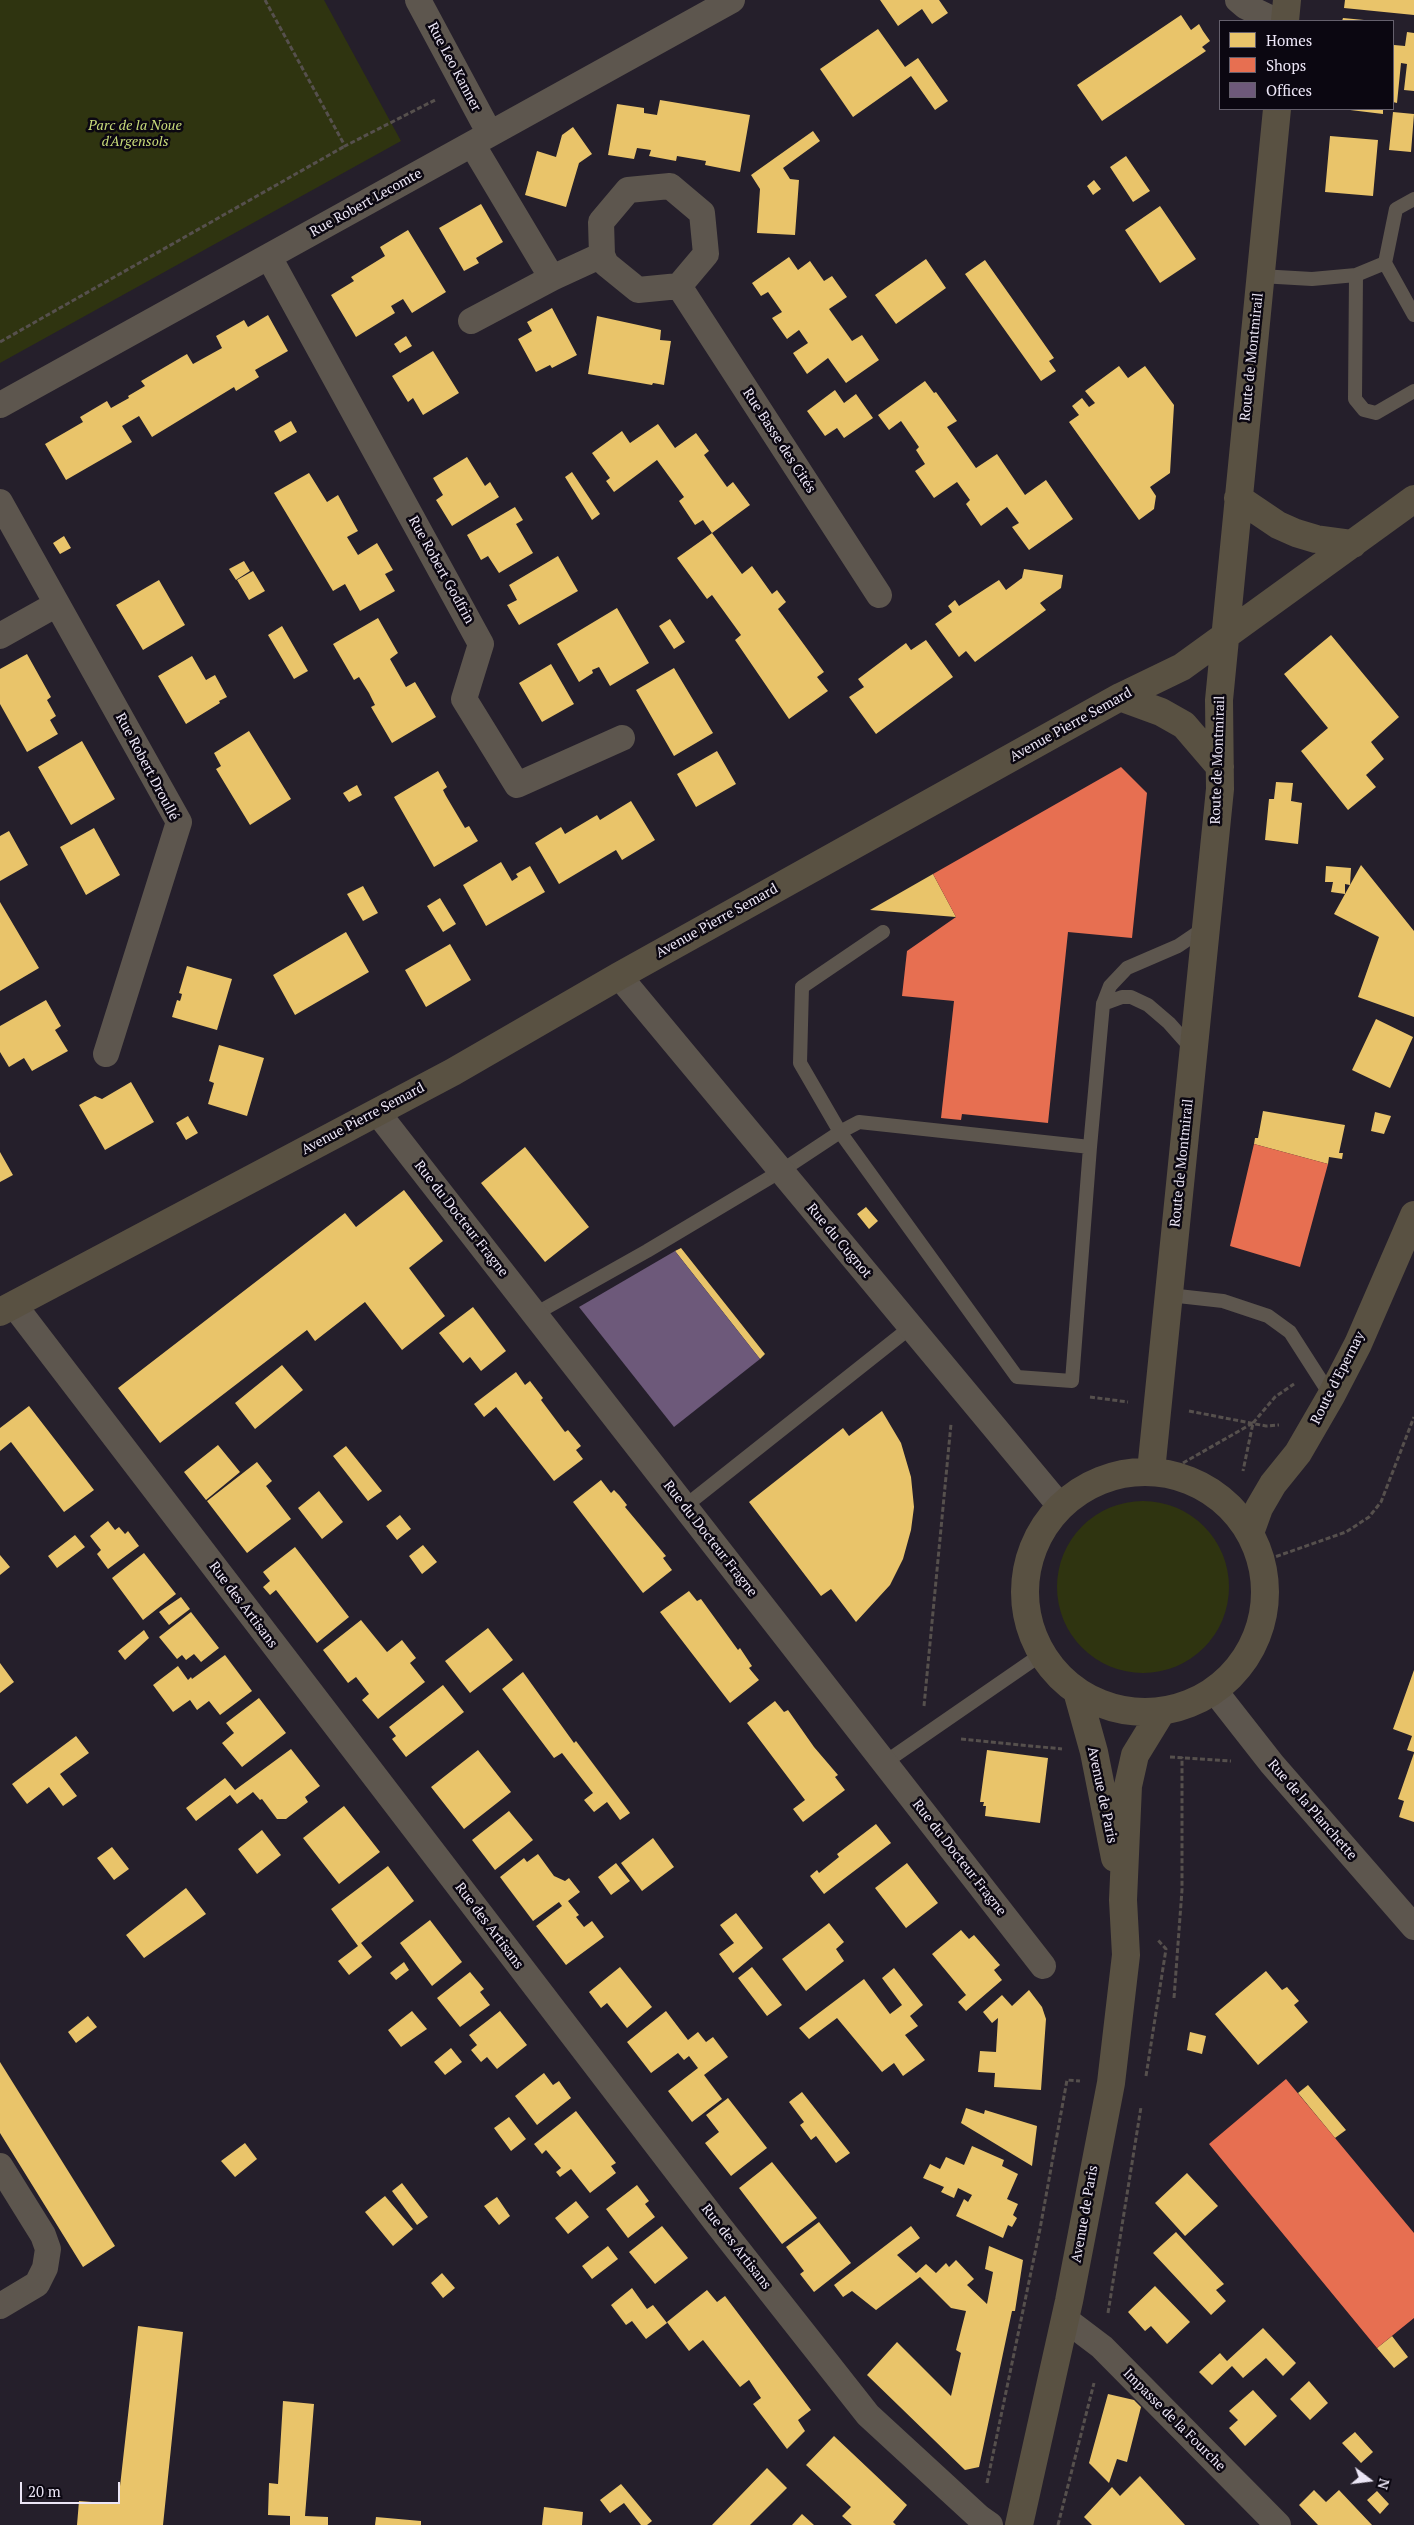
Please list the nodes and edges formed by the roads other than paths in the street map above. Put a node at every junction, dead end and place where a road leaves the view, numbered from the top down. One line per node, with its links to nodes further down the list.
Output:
1 (418, 0): 8 (street, Rue Leo Kanner)
2 (732, 0): 8 (street, Rue Robert Lecomte)
3 (1238, 0): 5 (street)
4 (1287, 0): 6 (main road)
5 (1274, 20)
6 (1285, 20)
7 (1277, 110): 14 (main road, Route de Montmirail)
8 (481, 139): 11 (street, Rue Robert Lecomte); 15 (street)
9 (1414, 199): 12 (lane)
10 (602, 254): 15 (street); 16 (street); 16 (street)
11 (269, 256): 20 (street, Rue Robert Lecomte); 30 (street, Rue Robert Godfrin)
12 (1385, 263): 13 (lane); 17 (lane)
13 (1356, 275): 14 (lane); 19 (lane)
14 (1260, 276): 21 (main road, Route de Montmirail)
15 (552, 278): 18 (street)
16 (679, 286): 25 (street, Rue Basse des Cités)
17 (1414, 315)
18 (472, 321)
19 (1414, 391)
20 (0, 405)
21 (1238, 498): 24 (main road); 28 (main road, Route de Montmirail)
22 (1414, 499): 24 (main road, Avenue Pierre Semard)
23 (0, 502): 26 (street, Rue Robert Droullé)
24 (1353, 544): 28 (main road, Avenue Pierre Semard)
25 (879, 595)
26 (57, 604): 27 (street); 37 (street, Rue Robert Droullé)
27 (0, 636)
28 (1225, 636): 29 (main road, Avenue Pierre Semard); 31 (main road, Route de Montmirail)
29 (1120, 697): 31 (main road); 34 (main road, Avenue Pierre Semard)
30 (622, 738)
31 (1220, 767): 32 (main road, Route de Montmirail)
32 (1207, 926): 35 (lane); 36 (main road, Route de Montmirail)
33 (883, 932): 39 (lane)
34 (619, 976): 38 (main road, Avenue Pierre Semard); 41 (street, Rue du Cugnot)
35 (1103, 1004): 36 (lane); 40 (lane)
36 (1194, 1051): 43 (main road, Route de Montmirail)
37 (106, 1054)
38 (377, 1112): 44 (main road, Avenue Pierre Semard); 45 (street, Rue du Docteur Fragne)
39 (840, 1132): 40 (lane); 40 (lane); 41 (lane)
40 (1090, 1147)
41 (781, 1171): 45 (lane); 46 (street, Rue du Cugnot)
42 (1414, 1215): 47 (main road, Route d'Epernay)
43 (1169, 1294): 47 (lane); 48 (main road, Route de Montmirail)
44 (7, 1308): 63 (street, Rue des Artisans)
45 (535, 1314): 50 (street, Rue du Docteur Fragne)
46 (911, 1327): 49 (street, Rue du Cugnot); 50 (lane)
47 (1331, 1396): 51 (main road, Route d'Epernay)
48 (1158, 1472): 49 (main road); 51 (main road)
49 (1060, 1506): 52 (main road)
50 (684, 1507): 56 (street, Rue du Docteur Fragne)
51 (1244, 1525): 53 (main road)
52 (1042, 1654): 54 (main road); 56 (lane)
53 (1214, 1690): 55 (main road); 58 (street, Rue de la Planchette)
54 (1077, 1691): 55 (main road); 57 (main road, Avenue de Paris)
55 (1162, 1711): 57 (main road, Avenue de Paris)
56 (884, 1763): 59 (street, Rue du Docteur Fragne)
57 (1123, 1900): 62 (main road, Avenue de Paris)
58 (1414, 1927)
59 (1043, 1966)
60 (0, 2166): 61 (street)
61 (0, 2306)
62 (1065, 2319): 64 (main road, Avenue de Paris); 65 (street, Impasse de la Fourche)
63 (985, 2522)
64 (1019, 2525)
65 (1278, 2525)

